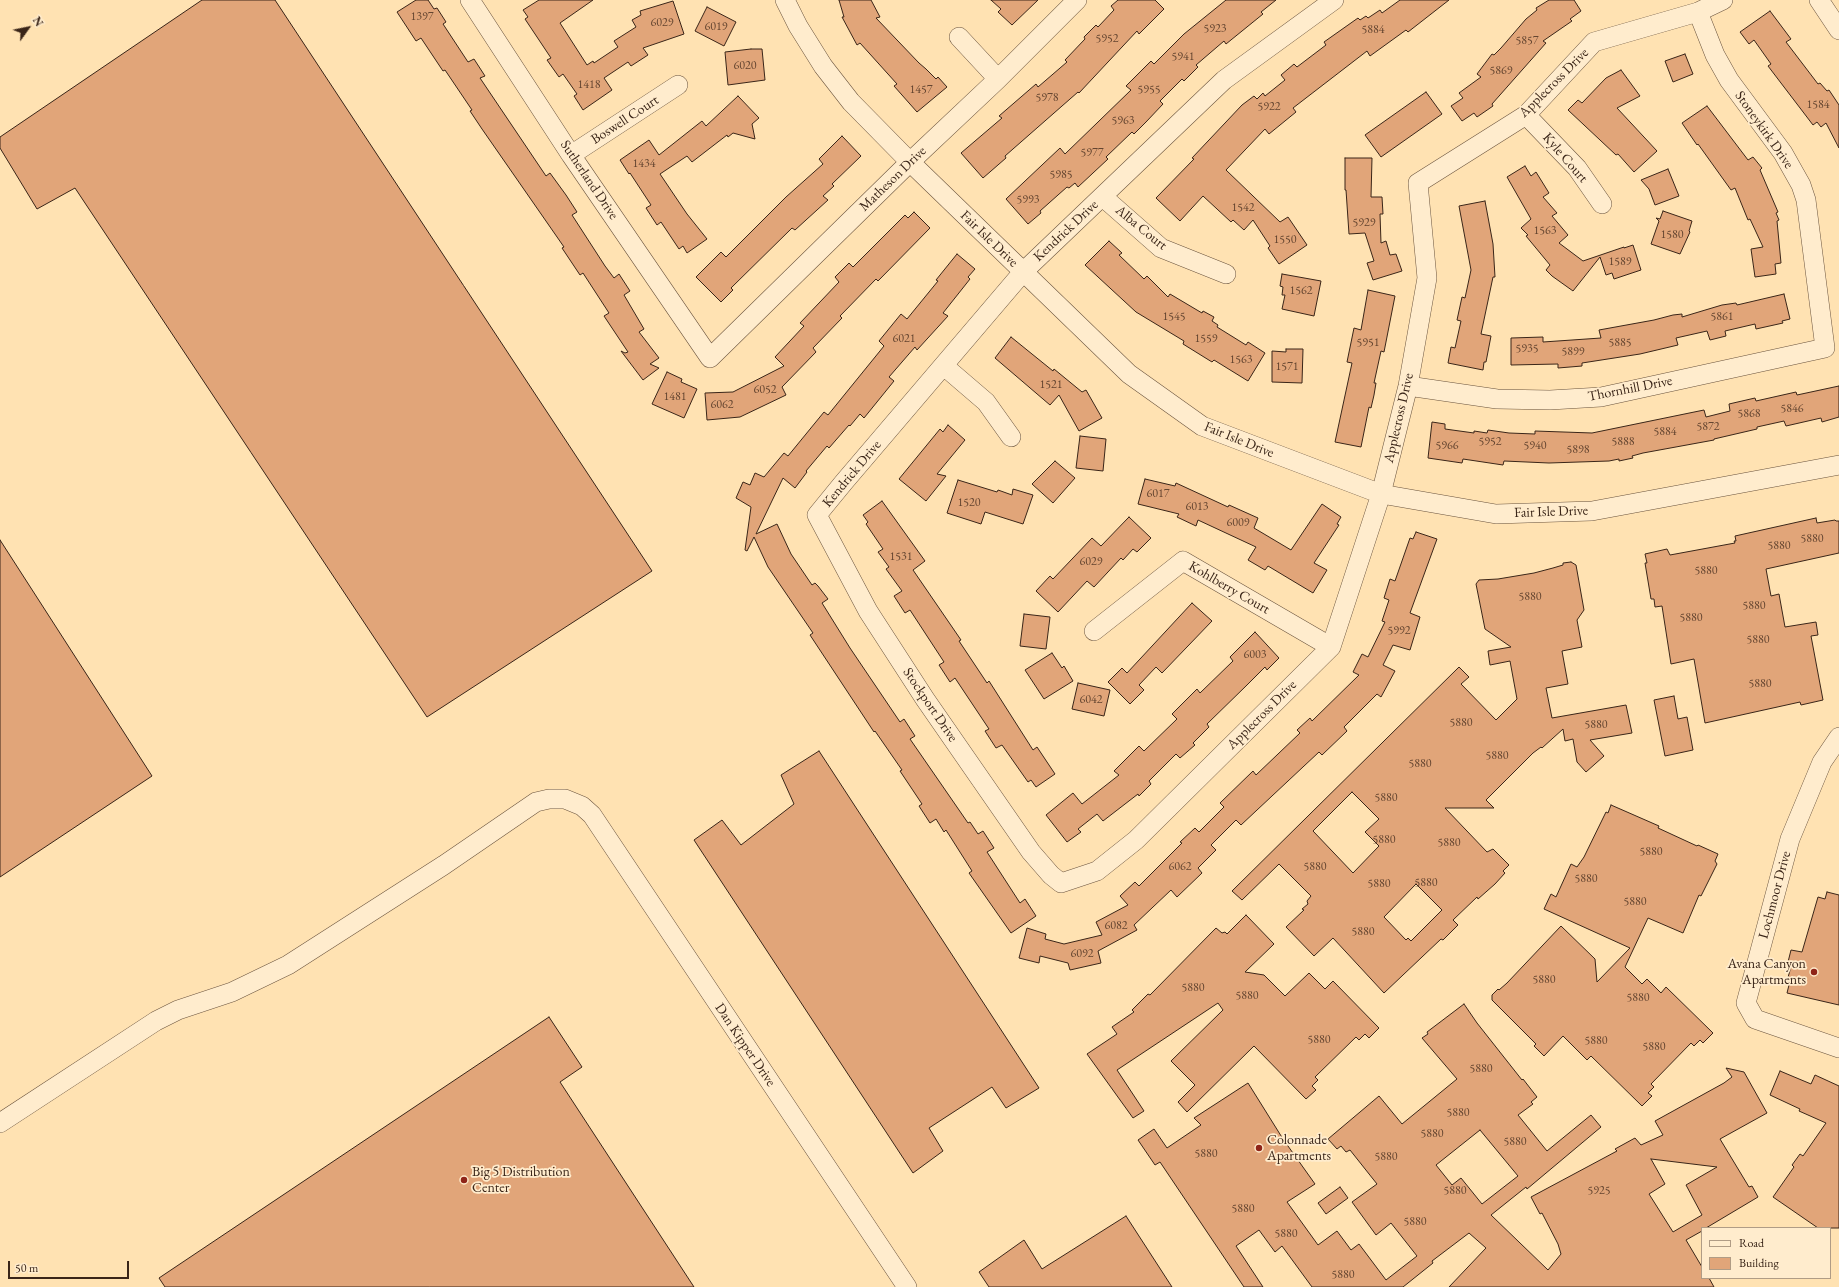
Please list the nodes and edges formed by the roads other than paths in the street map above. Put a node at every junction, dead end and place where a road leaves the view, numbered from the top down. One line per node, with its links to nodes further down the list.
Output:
1 (785, 0): 14 (street, Fair Isle Drive)
2 (1077, 0): 10 (street, Matheson Drive)
3 (1334, 0): 15 (street, Kendrick Drive)
4 (1723, 0): 7 (street, Applecross Drive)
5 (1819, 0): 8 (street)
6 (476, 2): 13 (street, Sutherland Drive)
7 (1698, 12): 12 (street, Applecross Drive); 19 (street, Stoneykirk Drive)
8 (1839, 30)
9 (959, 36): 10 (street)
10 (998, 79): 14 (street, Matheson Drive)
11 (678, 85): 13 (street, Boswell Court)
12 (1526, 114): 16 (street, Kyle Court); 22 (street, Applecross Drive)
13 (572, 155): 20 (street, Sutherland Drive)
14 (910, 162): 17 (street, Fair Isle Drive); 20 (street, Matheson Drive)
15 (1103, 197): 17 (street, Kendrick Drive); 18 (street, Alba Court)
16 (1602, 204)
17 (1023, 272): 21 (street, Kendrick Drive); 25 (street, Fair Isle Drive)
18 (1226, 274)
19 (1825, 348): 22 (street, Thornhill Drive)
20 (710, 358)
21 (944, 366): 23 (street); 26 (street, Kendrick Drive)
22 (1408, 386): 25 (street, Applecross Drive)
23 (1011, 437)
24 (1839, 465): 25 (street, Fair Isle Drive)
25 (1381, 494): 28 (street, Applecross Drive)
26 (817, 515): 30 (street, Stockport Drive)
27 (1094, 631): 28 (street, Kohlberry Court)
28 (1331, 647): 30 (street, Applecross Drive)
29 (1839, 737): 31 (street, Lochmoor Drive)
30 (1061, 883)
31 (1839, 1048)
32 (0, 1123): 33 (street, Dan Kipper Drive)
33 (907, 1287)

